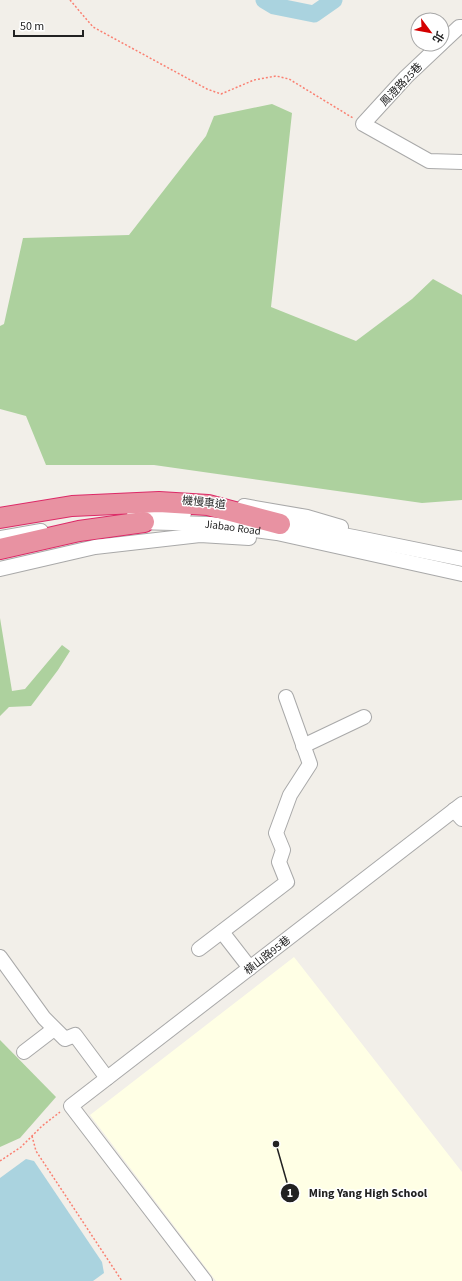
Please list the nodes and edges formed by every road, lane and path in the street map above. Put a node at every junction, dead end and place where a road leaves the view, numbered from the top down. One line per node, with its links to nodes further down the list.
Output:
1 (70, 0): 5 (path)
2 (462, 27): 3 (street, 鳳澄路25巷)
3 (450, 35)
4 (432, 52): 5 (street, 鳳澄路25巷)
5 (363, 124): 6 (street)
6 (462, 162)
7 (0, 511): 14 (street, 機慢車道)
8 (0, 518): 10 (highway)
9 (144, 522): 12 (street, Jiabao Road); 13 (street, Jiabao Road); 15 (highway)
10 (280, 524): 11 (street, Jiabao Road); 14 (street, Jiabao Road)
11 (0, 527)
12 (0, 538)
13 (318, 541): 17 (street); 18 (street, Jiabao Road)
14 (404, 548): 16 (street, Jiabao Road)
15 (0, 549)
16 (459, 557)
17 (0, 569)
18 (462, 574)
19 (286, 697): 21 (street)
20 (364, 717): 21 (street)
21 (303, 746): 23 (street)
22 (459, 811): 26 (street, 橫山路95巷)
23 (222, 932): 24 (street); 26 (street)
24 (199, 949)
25 (2, 963): 27 (street)
26 (250, 968): 29 (street, 橫山路95巷)
27 (54, 1029): 28 (street); 29 (street)
28 (24, 1052)
29 (107, 1078): 30 (street, 橫山路95巷)
30 (71, 1106): 31 (path); 33 (street)
31 (32, 1136): 32 (path); 34 (path)
32 (0, 1161)
33 (203, 1280)
34 (122, 1281)

